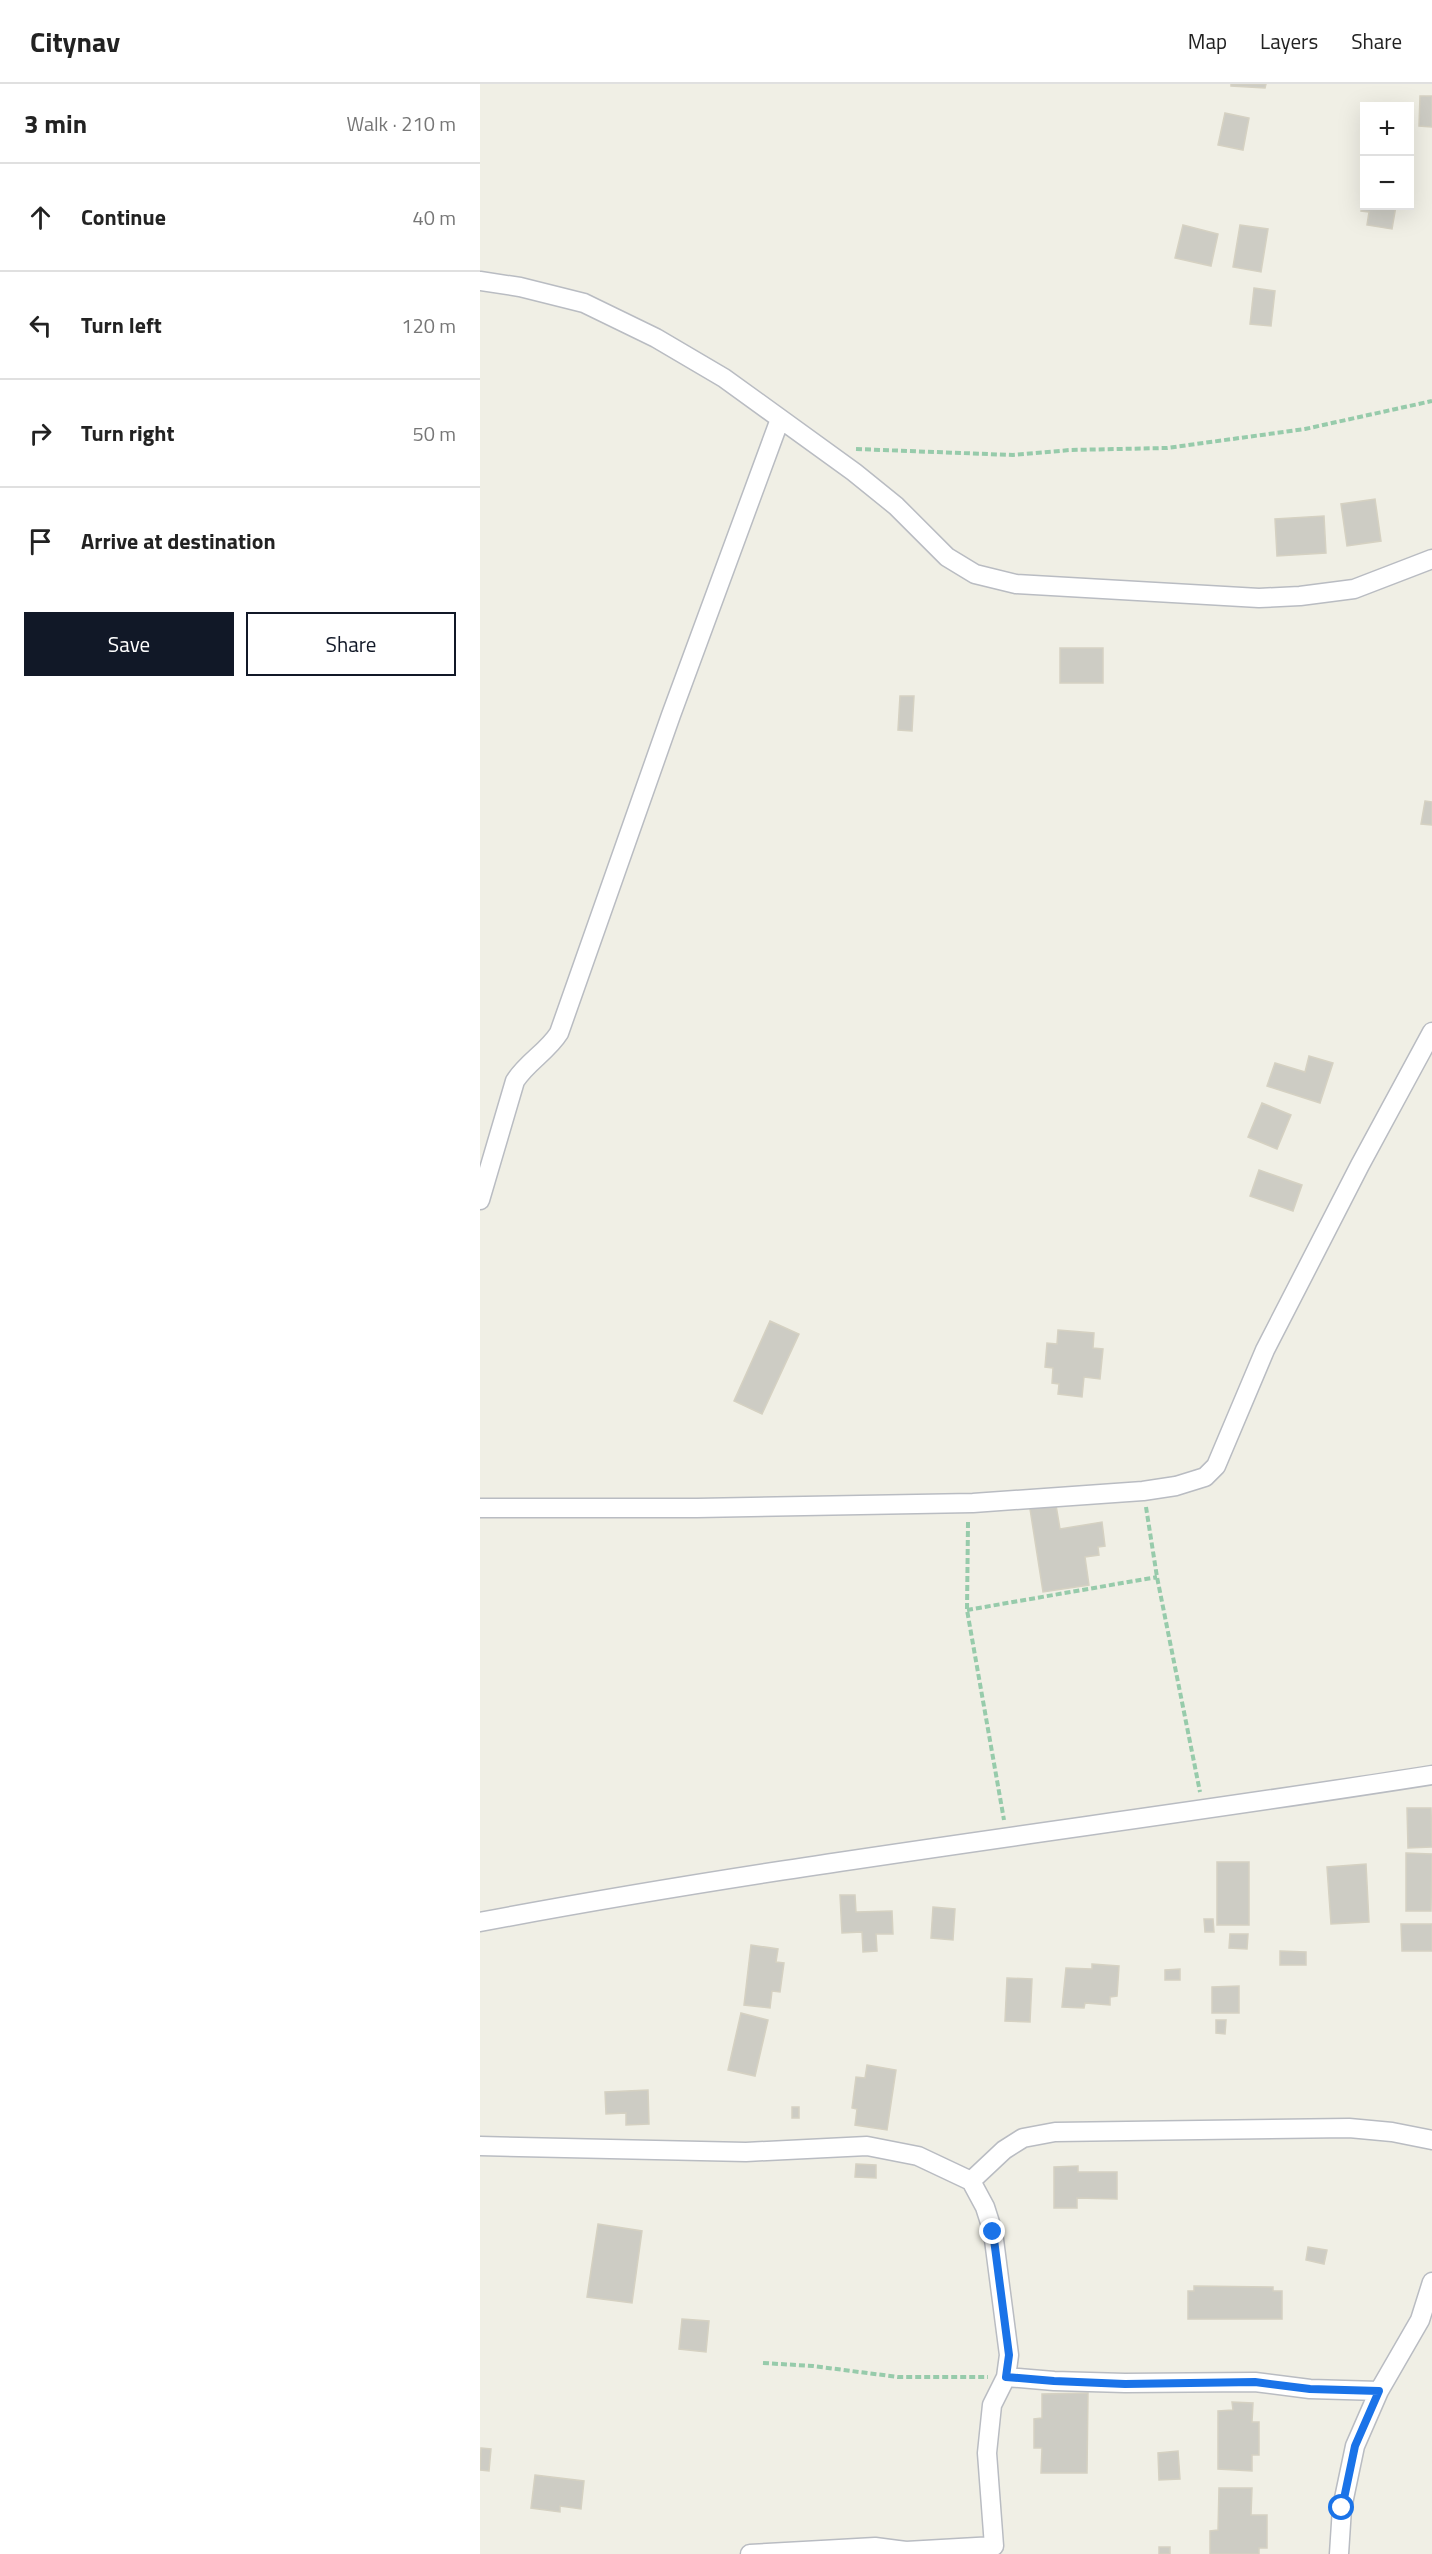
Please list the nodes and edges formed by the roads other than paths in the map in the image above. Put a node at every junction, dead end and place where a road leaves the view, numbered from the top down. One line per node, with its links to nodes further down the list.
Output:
1 (480, 281): 2 (street)
2 (780, 420): 3 (street); 5 (street)
3 (1432, 559)
4 (1432, 1032): 6 (street)
5 (480, 1200)
6 (480, 1508)
7 (1432, 1775): 8 (street)
8 (480, 1922)
9 (1432, 2140): 11 (street)
10 (480, 2146): 11 (street)
11 (971, 2181): 13 (street)
12 (1431, 2292): 14 (street)
13 (1006, 2377): 14 (street); 15 (street)
14 (1379, 2391): 16 (street)
15 (750, 2554)
16 (1339, 2554)

